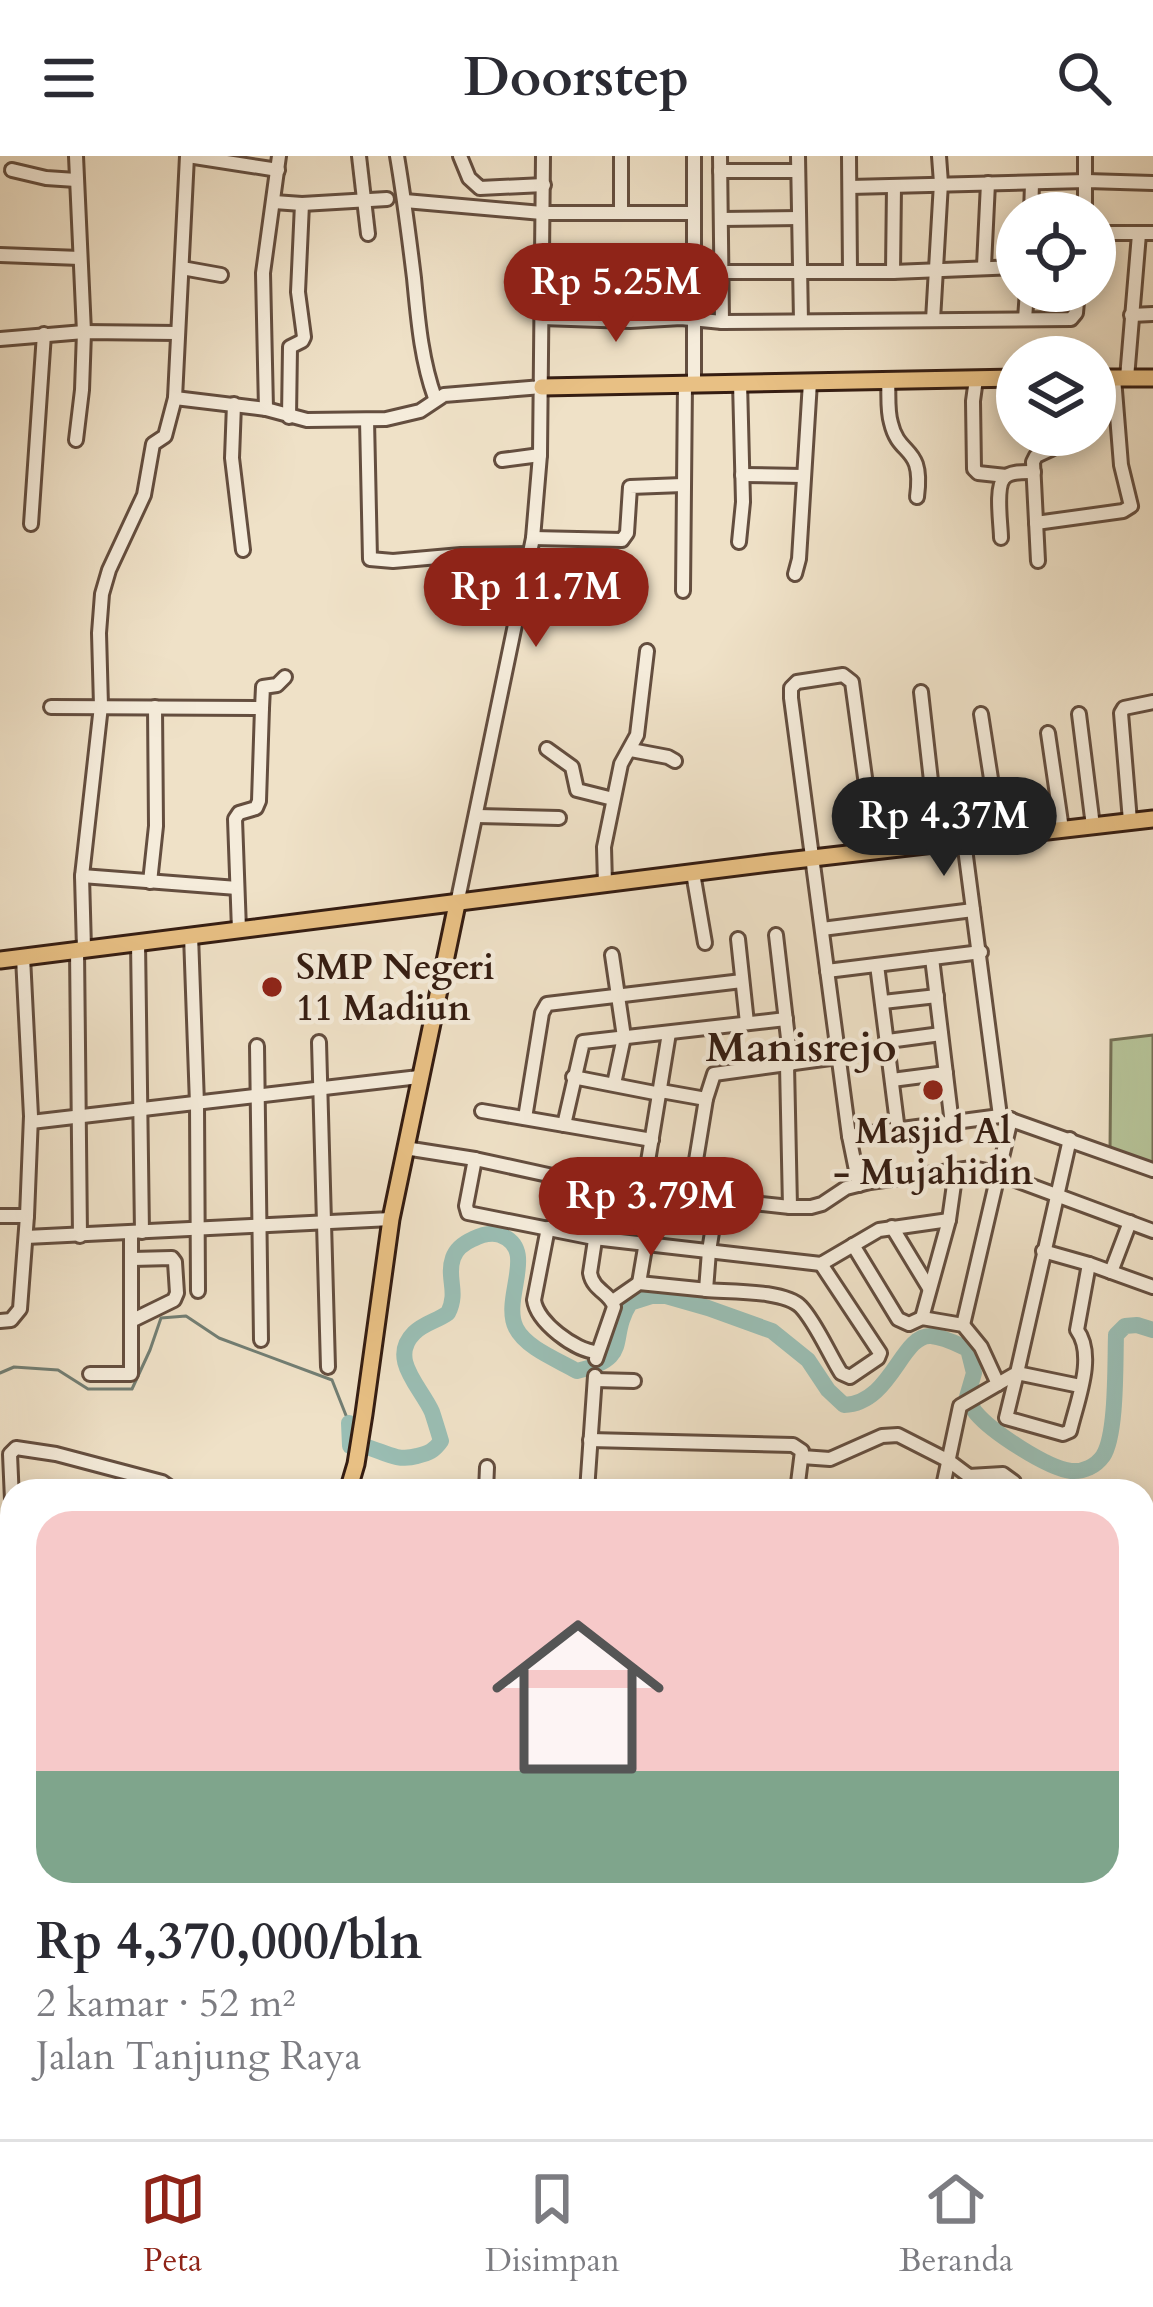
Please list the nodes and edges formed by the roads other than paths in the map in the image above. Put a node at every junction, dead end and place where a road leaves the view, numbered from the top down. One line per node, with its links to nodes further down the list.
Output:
1 (76, 156): 17 (street)
2 (187, 156): 13 (street); 44 (street)
3 (359, 156): 29 (street)
4 (397, 156): 30 (street)
5 (460, 156): 23 (street)
6 (544, 156): 23 (street)
7 (621, 156): 34 (street)
8 (694, 156): 35 (street)
9 (720, 156): 16 (street)
10 (849, 156): 25 (street)
11 (938, 156): 19 (street)
12 (1085, 156): 18 (street)
13 (279, 163): 31 (street)
14 (798, 164): 16 (street); 36 (street)
15 (12, 170): 17 (street)
16 (721, 171): 37 (street)
17 (76, 180): 41 (street)
18 (1087, 181): 21 (street); 22 (street); 27 (street)
19 (941, 183): 20 (street); 24 (street); 45 (street)
20 (988, 183): 22 (street); 42 (street)
21 (1153, 183)
22 (1032, 184): 26 (street)
23 (544, 185): 33 (street)
24 (894, 186): 25 (street); 49 (street)
25 (850, 187): 46 (street)
26 (1032, 192)
27 (1086, 192)
28 (387, 199): 29 (street)
29 (364, 200): 32 (street); 39 (street)
30 (405, 201): 33 (street); 76 (street)
31 (274, 202): 32 (street); 78 (street)
32 (302, 204): 79 (street)
33 (542, 212): 34 (street); 55 (street)
34 (621, 212): 35 (street)
35 (694, 213): 56 (street)
36 (799, 218): 37 (street); 48 (street)
37 (721, 219): 47 (street)
38 (1146, 233): 54 (street)
39 (368, 234)
40 (0, 255): 41 (street)
41 (80, 258): 61 (street)
42 (984, 266): 43 (street); 45 (street)
43 (996, 266)
44 (182, 268): 50 (street); 62 (street)
45 (935, 270): 49 (street); 58 (street)
46 (850, 271): 48 (street); 49 (street)
47 (721, 272): 48 (street); 60 (street)
48 (801, 272): 59 (street)
49 (893, 272)
50 (221, 275)
51 (1026, 312): 57 (street)
52 (1075, 312): 57 (street)
53 (1153, 314): 54 (street)
54 (1131, 315): 66 (street)
55 (542, 318): 56 (street); 74 (street)
56 (693, 319): 60 (street); 73 (street)
57 (1025, 319): 58 (street)
58 (933, 320): 59 (street)
59 (801, 321): 60 (street)
60 (722, 322)
61 (84, 332): 62 (street); 63 (street); 81 (street)
62 (177, 333): 75 (street)
63 (44, 334): 64 (street); 92 (street)
64 (0, 339)
65 (1116, 378): 66 (main road)
66 (1120, 378): 67 (main road); 91 (street)
67 (1153, 378)
68 (976, 379): 69 (main road); 70 (main road); 88 (street)
69 (996, 379)
70 (888, 381): 72 (main road); 90 (street)
71 (740, 382): 72 (main road); 73 (main road); 86 (street)
72 (810, 382): 87 (street)
73 (690, 383): 74 (main road); 89 (street)
74 (542, 387): 76 (street); 82 (street)
75 (175, 398): 77 (street); 105 (street)
76 (435, 398): 80 (street)
77 (234, 404): 78 (street); 96 (street)
78 (266, 409): 79 (street)
79 (289, 417): 80 (street)
80 (367, 420): 97 (street)
81 (76, 440)
82 (540, 455): 84 (street); 93 (street)
83 (1038, 456): 85 (street)
84 (502, 460)
85 (1034, 472): 88 (street); 91 (street)
86 (742, 475): 87 (street); 95 (street)
87 (803, 476): 99 (street)
88 (1006, 476): 94 (street)
89 (683, 484): 93 (street); 100 (street)
90 (917, 496)
91 (1036, 523): 98 (street)
92 (31, 524)
93 (533, 538): 97 (street)
94 (1001, 538)
95 (739, 542)
96 (243, 550)
97 (531, 554): 116 (street)
98 (1038, 561)
99 (794, 574)
100 (683, 591)
101 (647, 651): 113 (street)
102 (285, 677): 108 (street)
103 (921, 692): 124 (street)
104 (1153, 702): 119 (street)
105 (101, 706): 106 (street); 107 (street); 128 (street)
106 (51, 707)
107 (155, 707): 108 (street); 129 (street)
108 (262, 708): 131 (street)
109 (981, 714): 122 (street)
110 (1078, 715): 120 (street)
111 (1048, 733): 121 (street)
112 (547, 749): 115 (street)
113 (631, 750): 114 (street); 115 (street)
114 (675, 761)
115 (613, 800): 130 (street)
116 (476, 816): 117 (street); 132 (street)
117 (559, 818)
118 (1153, 819): 119 (main road)
119 (1130, 821): 120 (main road)
120 (1093, 826): 121 (main road)
121 (1062, 829): 122 (main road)
122 (1000, 837): 123 (main road)
123 (964, 841): 124 (main road); 133 (street)
124 (938, 843): 125 (main road)
125 (875, 851): 126 (main road); 126 (street)
126 (812, 859): 127 (main road); 134 (street)
127 (693, 874): 130 (main road); 140 (street)
128 (82, 876): 129 (street); 141 (street)
129 (150, 881): 131 (street)
130 (605, 884): 132 (main road)
131 (236, 888): 135 (street)
132 (457, 904): 135 (main road); 164 (main road)
133 (973, 910): 134 (street); 142 (street)
134 (821, 928): 148 (street)
135 (239, 930): 137 (main road)
136 (776, 934): 153 (street)
137 (190, 935): 139 (main road); 172 (street)
138 (738, 939): 149 (street)
139 (138, 942): 141 (main road); 173 (street)
140 (705, 943)
141 (81, 949): 144 (main road); 176 (street)
142 (981, 952): 145 (street); 175 (street)
143 (612, 955): 151 (street)
144 (23, 957): 146 (main road); 178 (street)
145 (932, 958): 147 (street); 150 (street)
146 (0, 960)
147 (877, 965): 148 (street); 152 (street)
148 (827, 971): 161 (street)
149 (742, 981): 151 (street); 154 (street)
150 (937, 996): 152 (street); 156 (street)
151 (618, 997): 157 (street); 177 (street)
152 (883, 1002): 158 (street)
153 (786, 1019): 154 (street); 162 (street)
154 (747, 1023): 155 (street)
155 (669, 1033): 157 (street); 169 (street)
156 (941, 1034): 158 (street); 163 (street)
157 (624, 1037): 165 (street); 167 (street)
158 (888, 1041): 166 (street)
159 (319, 1042): 168 (street)
160 (257, 1046): 170 (street)
161 (838, 1057): 162 (street); 182 (street)
162 (789, 1064): 171 (street); 196 (street)
163 (946, 1073): 166 (street); 179 (street)
164 (419, 1077): 168 (street); 185 (main road)
165 (573, 1077): 167 (street); 180 (street)
166 (892, 1080): 181 (street)
167 (614, 1084): 169 (street)
168 (322, 1089): 170 (street); 201 (street)
169 (661, 1092): 171 (street); 184 (street)
170 (257, 1096): 172 (street); 203 (street)
171 (706, 1099): 194 (street)
172 (197, 1104): 173 (street); 206 (street)
173 (139, 1111): 176 (street); 208 (street)
174 (482, 1111): 177 (street)
175 (1005, 1117): 179 (street); 183 (street); 189 (street)
176 (78, 1118): 178 (street); 209 (street)
177 (525, 1118): 180 (street)
178 (31, 1122): 198 (street)
179 (952, 1124): 181 (street)
180 (564, 1125): 184 (street)
181 (898, 1131): 182 (street)
182 (849, 1136): 190 (street)
183 (1070, 1139): 188 (street); 193 (street)
184 (652, 1140): 192 (street)
185 (405, 1148): 186 (street); 199 (main road)
186 (475, 1159): 191 (street); 204 (street)
187 (956, 1170): 189 (street); 190 (street); 200 (street)
188 (1153, 1170)
189 (998, 1173): 193 (street); 229 (street)
190 (860, 1185): 196 (street)
191 (603, 1187): 192 (street); 211 (street)
192 (644, 1192): 194 (street)
193 (1055, 1196): 202 (street); 214 (street)
194 (690, 1198): 195 (street)
195 (717, 1201): 196 (street); 215 (street)
196 (790, 1207)
197 (0, 1216): 198 (street)
198 (27, 1216): 210 (street)
199 (391, 1219): 201 (street); 243 (main road)
200 (949, 1220): 205 (street); 222 (street)
201 (325, 1222): 203 (street); 231 (street)
202 (1130, 1222): 207 (street); 219 (street)
203 (260, 1226): 206 (street); 230 (street)
204 (548, 1228): 211 (street); 225 (street)
205 (892, 1228): 213 (street); 222 (street)
206 (197, 1231): 208 (street); 224 (street)
207 (1153, 1231)
208 (136, 1232): 209 (street); 216 (street)
209 (80, 1236): 210 (street)
210 (26, 1238): 227 (street)
211 (593, 1238): 212 (street); 225 (street)
212 (646, 1242): 215 (street); 220 (street)
213 (853, 1245): 217 (street); 226 (street)
214 (1043, 1251): 218 (street); 232 (street)
215 (709, 1252): 217 (street); 223 (street)
216 (132, 1259): 228 (street); 228 (street)
217 (821, 1264): 223 (street)
218 (1089, 1264): 219 (street); 236 (street)
219 (1111, 1272): 221 (street)
220 (639, 1283): 223 (street); 225 (street)
221 (1153, 1287)
222 (929, 1288): 226 (street)
223 (708, 1290)
224 (198, 1291)
225 (613, 1301)
226 (922, 1318): 229 (street)
227 (0, 1321)
228 (131, 1321): 233 (street)
229 (964, 1325): 235 (street)
230 (260, 1340)
231 (328, 1367)
232 (1017, 1373): 235 (street); 236 (street); 236 (street)
233 (90, 1374)
234 (634, 1381): 237 (street)
235 (998, 1384): 239 (street)
236 (1081, 1386)
237 (590, 1439): 238 (street); 245 (street)
238 (802, 1457): 239 (street); 246 (street)
239 (949, 1461): 247 (street); 248 (street)
240 (487, 1467): 244 (street)
241 (11, 1479): 242 (street)
242 (147, 1479)
243 (352, 1479)
244 (486, 1479)
245 (588, 1479)
246 (799, 1479)
247 (945, 1479)
248 (1009, 1479)

